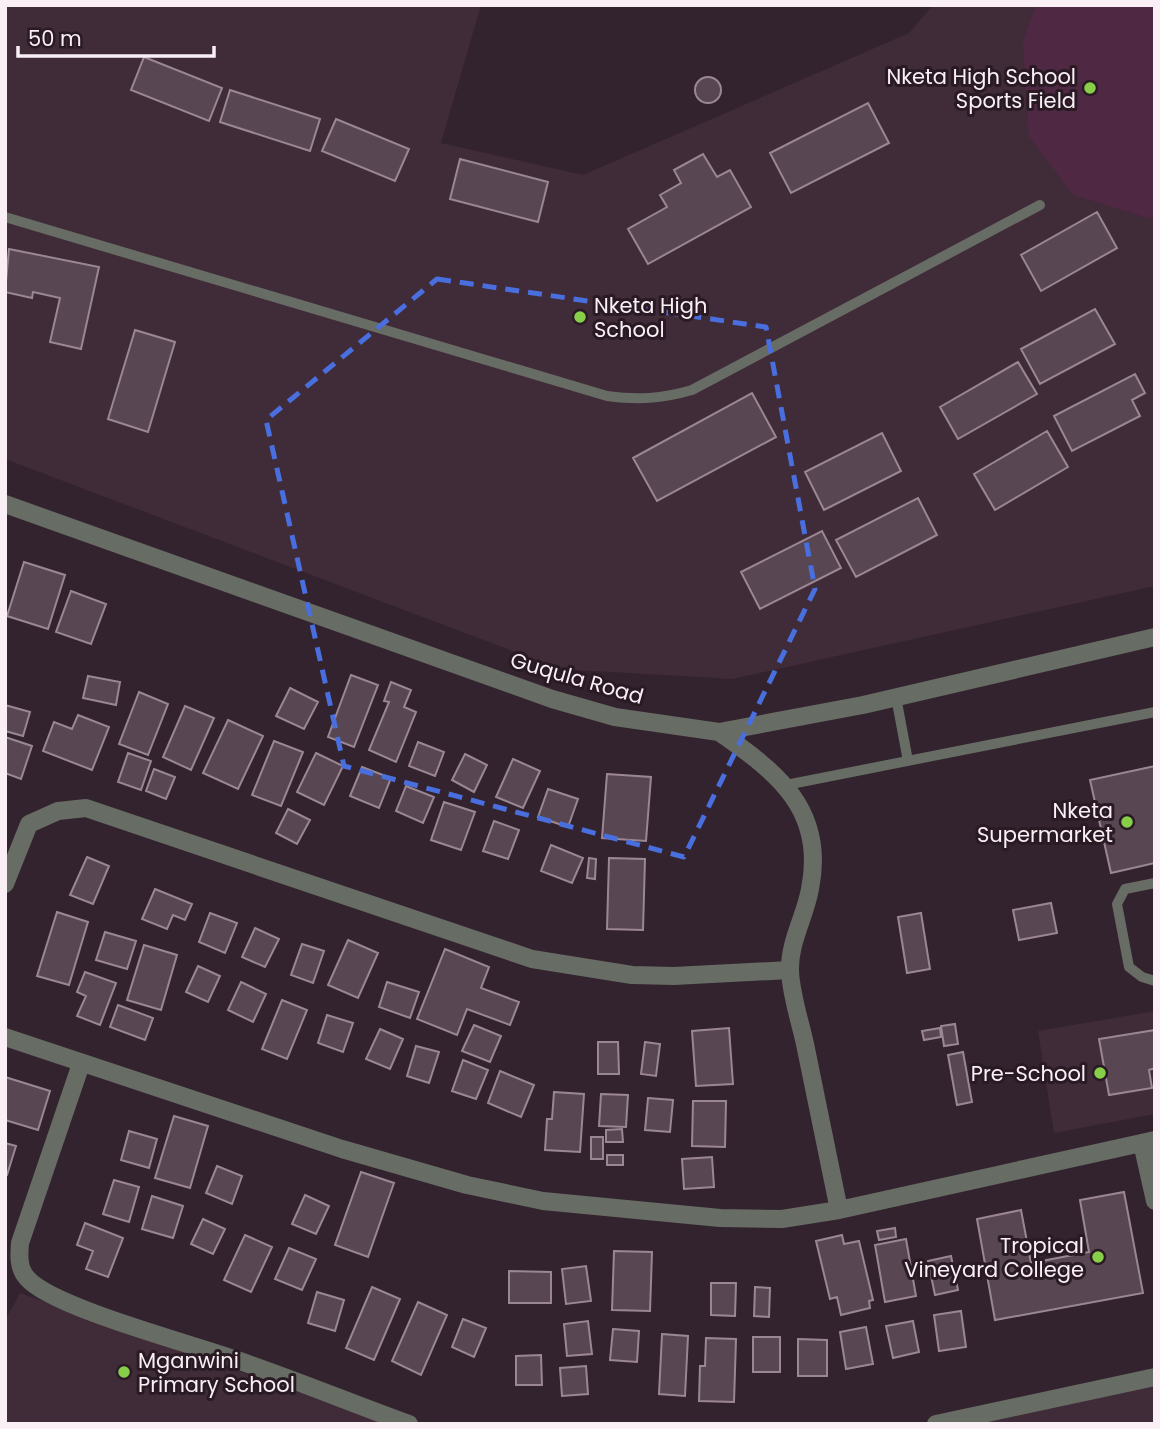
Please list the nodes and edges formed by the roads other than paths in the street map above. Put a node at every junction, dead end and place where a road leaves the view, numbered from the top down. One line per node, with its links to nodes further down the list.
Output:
1 (1040, 205): 2 (lane)
2 (5, 217)
3 (5, 504): 7 (street, Guqula Road)
4 (1155, 637): 5 (street, Guqula Road)
5 (896, 697): 7 (street, Guqula Road); 8 (lane)
6 (1155, 712): 8 (lane)
7 (719, 732): 9 (street)
8 (908, 761): 9 (lane)
9 (786, 785): 12 (street)
10 (1155, 883): 13 (lane)
11 (5, 884): 12 (street)
12 (790, 971): 18 (street)
13 (1155, 981)
14 (5, 1037): 15 (street)
15 (81, 1064): 18 (street); 20 (street)
16 (1148, 1142): 17 (street); 18 (street)
17 (1155, 1201)
18 (839, 1210)
19 (1155, 1377): 21 (street)
20 (409, 1424)
21 (936, 1424)

